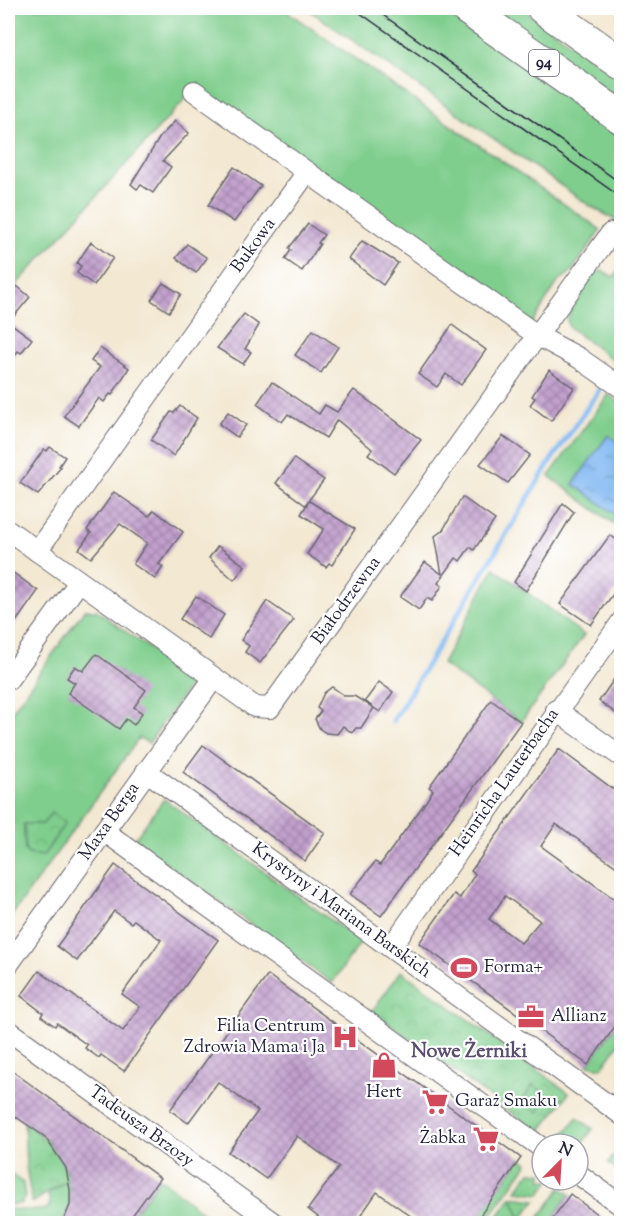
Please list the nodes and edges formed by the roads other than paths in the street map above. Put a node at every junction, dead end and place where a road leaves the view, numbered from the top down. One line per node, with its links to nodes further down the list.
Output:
1 (466, 8): 5 (main road, 94)
2 (543, 8): 3 (main road, 94)
3 (621, 64)
4 (194, 91): 6 (street)
5 (621, 118)
6 (307, 172): 8 (street); 11 (street, Bukowa)
7 (611, 233): 8 (street, Białodrzewna)
8 (538, 336): 9 (street); 14 (street, Białodrzewna)
9 (621, 388)
10 (8, 530): 11 (street, Białodrzewna)
11 (36, 551): 12 (street, Białodrzewna)
12 (79, 582): 14 (street, Białodrzewna); 15 (street)
13 (621, 621): 16 (street, Heinricha Lauterbacha)
14 (214, 678): 18 (street, Maxa Berga)
15 (8, 680)
16 (556, 710): 17 (street); 20 (street, Heinricha Lauterbacha)
17 (621, 757)
18 (146, 771): 19 (street, Maxa Berga); 20 (street, Krystyny i Mariana Barskich)
19 (104, 831): 21 (street, Maxa Berga); 24 (street)
20 (391, 947): 23 (street, Krystyny i Mariana Barskich)
21 (8, 965)
22 (8, 1030): 27 (street, Tadeusza Brzozy)
23 (621, 1115)
24 (530, 1139)
25 (590, 1183): 26 (street)
26 (621, 1206)
27 (275, 1224)

